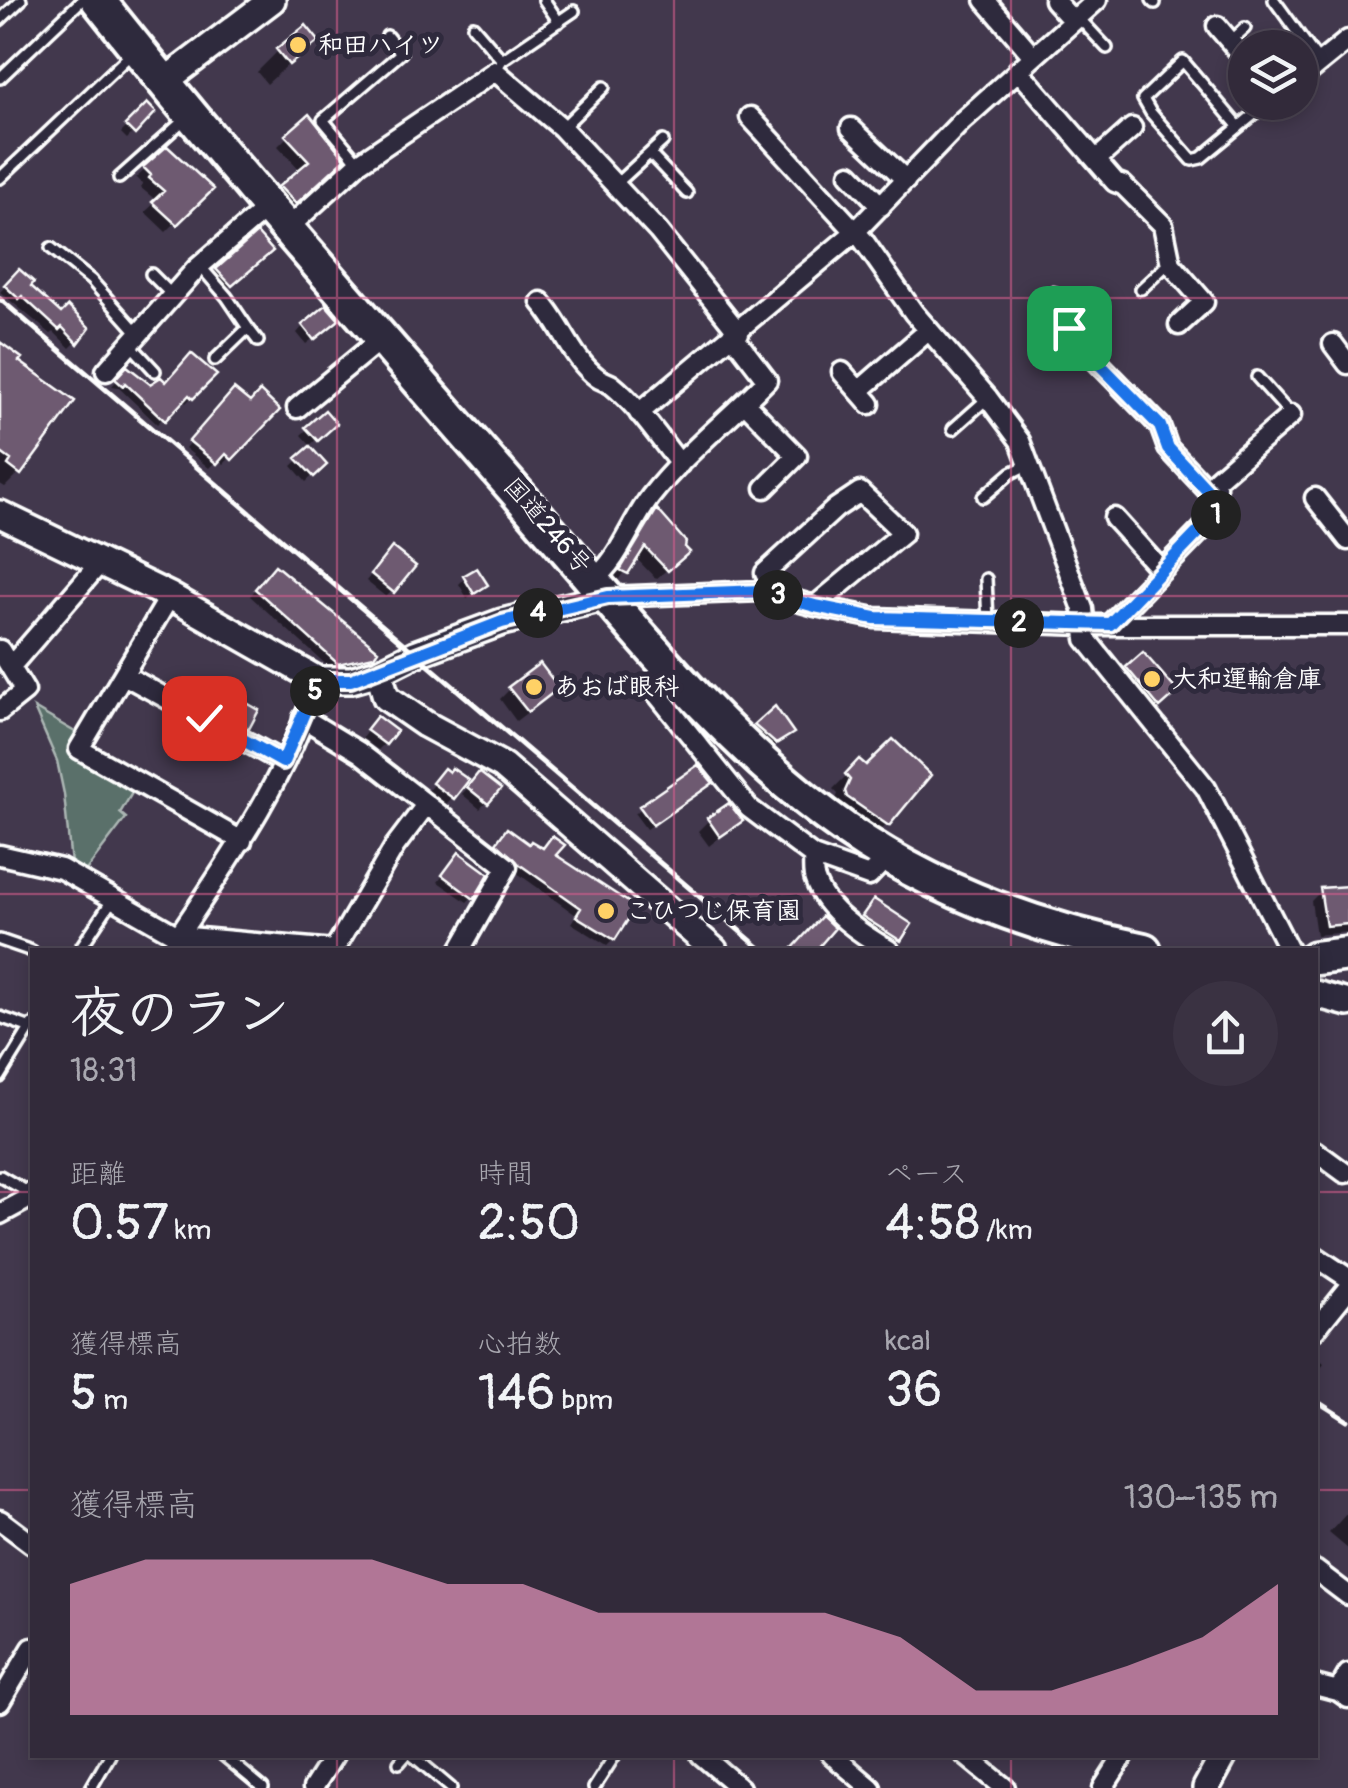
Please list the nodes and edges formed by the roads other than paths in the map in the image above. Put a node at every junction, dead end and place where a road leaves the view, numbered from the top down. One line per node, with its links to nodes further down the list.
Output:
1 (21, 0): 12 (lane)
2 (82, 0): 25 (lane)
3 (98, 0): 19 (highway, 国道246号)
4 (272, 0): 26 (street)
5 (544, 0): 13 (lane)
6 (985, 0): 21 (street)
7 (1054, 0): 11 (street)
8 (1096, 0): 11 (street)
9 (1276, 1): 22 (lane)
10 (574, 12): 13 (lane)
11 (1075, 19): 20 (lane); 21 (street)
12 (0, 20)
13 (558, 22): 23 (lane)
14 (473, 26): 23 (lane)
15 (1217, 26): 16 (street)
16 (1228, 30)
17 (387, 36): 39 (lane)
18 (1348, 40): 22 (street)
19 (136, 48): 26 (highway, 国道246号); 41 (lane)
20 (1107, 48)
21 (1033, 56): 24 (street)
22 (1320, 62)
23 (499, 65): 33 (street); 39 (street)
24 (1018, 70): 38 (street); 43 (street)
25 (0, 78)
26 (165, 82): 28 (highway, 国道246号)
27 (604, 87): 33 (lane)
28 (191, 113): 42 (lane); 47 (highway, 国道246号)
29 (1150, 113): 32 (lane); 32 (lane); 35 (lane)
30 (750, 117): 48 (street)
31 (1247, 120): 32 (lane)
32 (1238, 127)
33 (562, 128): 44 (street)
34 (852, 128): 43 (street)
35 (1132, 128): 38 (street)
36 (663, 141): 37 (lane)
37 (650, 154): 44 (lane); 45 (lane)
38 (1096, 160): 50 (street)
39 (359, 163): 47 (street)
40 (850, 174): 46 (street)
41 (0, 178)
42 (119, 178)
43 (906, 180): 46 (street)
44 (615, 185): 60 (street)
45 (687, 193)
46 (881, 206): 48 (street)
47 (279, 217): 51 (street); 62 (highway, 国道246号)
48 (855, 232): 59 (street); 60 (street)
49 (50, 248): 61 (lane)
50 (1170, 261): 53 (lane); 57 (street)
51 (200, 266): 54 (street); 58 (lane)
52 (151, 274): 54 (lane)
53 (1140, 289)
54 (172, 295): 61 (street)
55 (1063, 300): 82 (street)
56 (541, 302): 74 (street)
57 (1179, 325)
58 (248, 328): 63 (lane); 65 (lane)
59 (928, 330): 69 (street); 71 (street)
60 (736, 335): 72 (street); 74 (street)
61 (134, 338): 67 (street); 68 (lane)
62 (382, 338): 73 (street); 89 (highway, 国道246号)
63 (258, 341)
64 (1333, 344): 66 (street)
65 (215, 360)
66 (1348, 364)
67 (106, 370)
68 (155, 371)
69 (842, 372)
70 (1257, 377): 75 (lane)
71 (988, 398): 76 (lane); 78 (street)
72 (745, 403): 77 (street); 79 (street)
73 (297, 408)
74 (639, 414): 77 (street)
75 (1291, 415): 82 (street)
76 (953, 429)
77 (680, 464): 89 (street)
78 (1029, 464): 80 (lane); 95 (street)
79 (765, 488)
80 (983, 497)
81 (1315, 498): 85 (street)
82 (1216, 500): 87 (street)
83 (0, 514): 86 (street)
84 (1114, 518): 87 (street)
85 (1348, 540)
86 (100, 563): 91 (street); 97 (street)
87 (1162, 570): 94 (street)
88 (986, 579): 93 (lane)
89 (600, 588): 90 (street); 98 (highway, 国道246号); 99 (street)
90 (776, 594): 92 (street); 92 (street)
91 (170, 596): 100 (street); 101 (street)
92 (815, 606): 93 (street)
93 (988, 622): 95 (street)
94 (1110, 624): 95 (street); 96 (street)
95 (1085, 625): 120 (street)
96 (1348, 625)
97 (5, 658): 102 (street)
98 (669, 666): 108 (street); 109 (highway, 国道246号)
99 (379, 672): 101 (street); 117 (street)
100 (124, 675): 104 (street); 106 (street)
101 (318, 680): 103 (street)
102 (0, 711)
103 (304, 718): 104 (street); 105 (street)
104 (283, 762): 106 (street)
105 (426, 805): 115 (street); 116 (street)
106 (242, 841): 112 (street)
107 (0, 855): 110 (street)
108 (814, 856): 109 (street); 118 (street)
109 (888, 856): 119 (highway, 国道246号)
110 (113, 899): 112 (street); 113 (lane)
111 (0, 940): 121 (lane)
112 (175, 943): 114 (street)
113 (81, 948)
114 (289, 948)
115 (335, 948)
116 (461, 948)
117 (712, 948)
118 (886, 948)
119 (1135, 948)
120 (1288, 948)
121 (30, 951)
122 (1348, 954): 123 (highway)
123 (1318, 958)
124 (1318, 995): 125 (street)
125 (1348, 1003)
126 (0, 1017): 127 (lane)
127 (30, 1026)
128 (30, 1030): 129 (lane)
129 (0, 1077)
130 (1318, 1153): 131 (street)
131 (1345, 1173)
132 (0, 1176): 133 (lane)
133 (30, 1192)
134 (30, 1194): 135 (street)
135 (0, 1214)
136 (1318, 1258): 137 (street)
137 (1348, 1278)
138 (1348, 1289): 139 (street)
139 (1318, 1326)
140 (0, 1520): 141 (street)
141 (30, 1542)
142 (1318, 1572): 143 (street)
143 (1348, 1595)
144 (30, 1651): 148 (street)
145 (1348, 1674): 147 (street)
146 (1318, 1686): 147 (street)
147 (1343, 1694)
148 (0, 1702)
149 (108, 1758): 160 (lane)
150 (227, 1758): 164 (lane)
151 (329, 1758): 165 (street)
152 (406, 1758): 166 (lane)
153 (613, 1758): 162 (lane)
154 (705, 1758): 168 (street)
155 (836, 1758): 169 (street)
156 (967, 1758): 161 (street)
157 (1115, 1758): 171 (street)
158 (1222, 1758): 172 (street)
159 (89, 1762): 160 (lane)
160 (102, 1769): 163 (lane)
161 (984, 1782): 170 (street)
162 (596, 1784): 167 (lane)
163 (92, 1788)
164 (263, 1788)
165 (312, 1788)
166 (451, 1788)
167 (608, 1788)
168 (740, 1788)
169 (871, 1788)
170 (1005, 1788)
171 (1104, 1788)
172 (1206, 1788)

